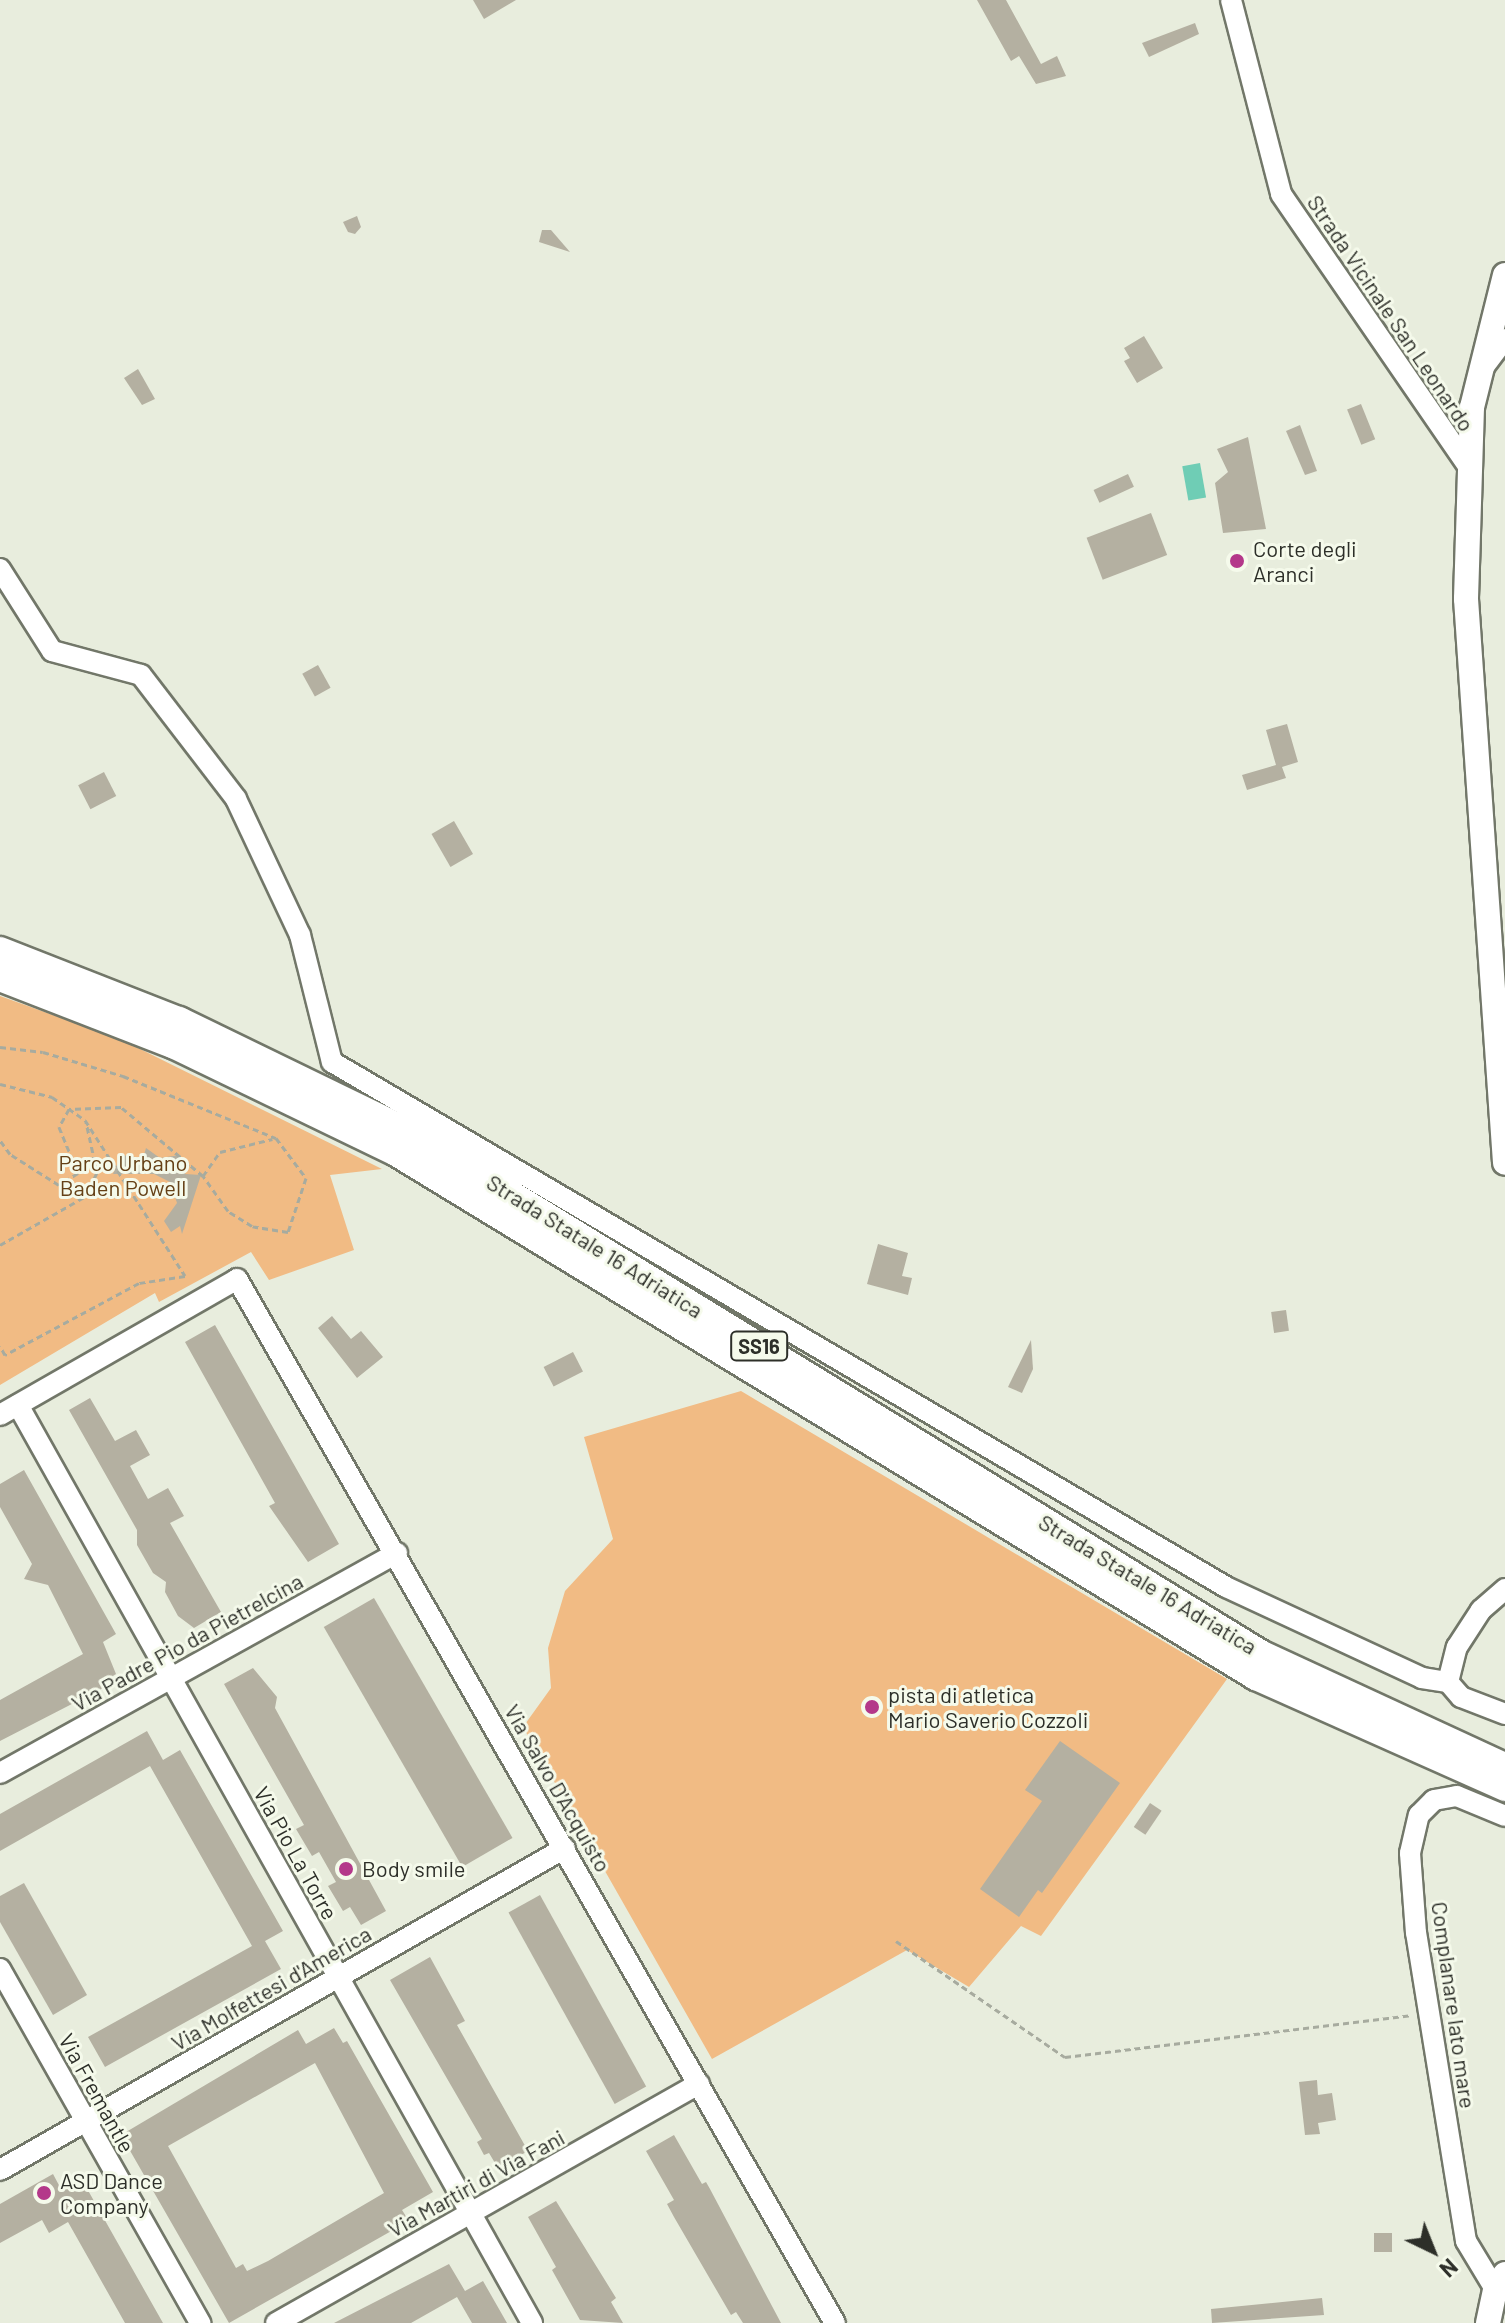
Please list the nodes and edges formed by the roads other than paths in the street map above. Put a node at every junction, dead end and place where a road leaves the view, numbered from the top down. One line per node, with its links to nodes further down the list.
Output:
1 (1231, 0): 5 (street, Strada Vicinale San Leonardo)
2 (1505, 275): 4 (main road)
3 (1505, 339): 4 (street)
4 (1482, 369): 5 (main road)
5 (1467, 465): 9 (main road)
6 (0, 569): 15 (street)
7 (0, 951): 17 (highway, Strada Statale 16 Adriatica / SS16)
8 (0, 977): 19 (highway, Strada Statale 16 Adriatica / SS16)
9 (1505, 1163)
10 (18, 1405): 11 (street); 12 (street, Via Salvo D'Acquisto); 14 (street, Via Pio La Torre)
11 (0, 1415)
12 (397, 1553): 14 (street, Via Padre Pio da Pietrelcina); 21 (street, Via Salvo D'Acquisto)
13 (1505, 1589): 15 (street)
14 (171, 1678): 18 (street, Via Padre Pio da Pietrelcina); 23 (street, Via Pio La Torre)
15 (1448, 1682): 16 (street)
16 (1505, 1714)
17 (1505, 1767)
18 (0, 1773)
19 (1505, 1787)
20 (1505, 1816): 28 (street, Complanare lato mare)
21 (565, 1848): 23 (street, Via Molfettesi d'America); 24 (street, Via Salvo D'Acquisto)
22 (0, 1969): 25 (street, Via Fremantle)
23 (338, 1978): 25 (street, Via Molfettesi d'America); 27 (street, Via Pio La Torre)
24 (699, 2084): 27 (street, Via Martiri di Via Fani); 32 (street, Via Salvo D'Acquisto)
25 (86, 2121): 26 (street, Via Molfettesi d'America); 29 (street, Via Fremantle)
26 (0, 2170)
27 (470, 2214): 30 (street, Via Martiri di Via Fani); 31 (street, Via Pio La Torre)
28 (1500, 2282): 33 (main road)
29 (200, 2323)
30 (276, 2323)
31 (532, 2323)
32 (835, 2323)
33 (1488, 2323)

